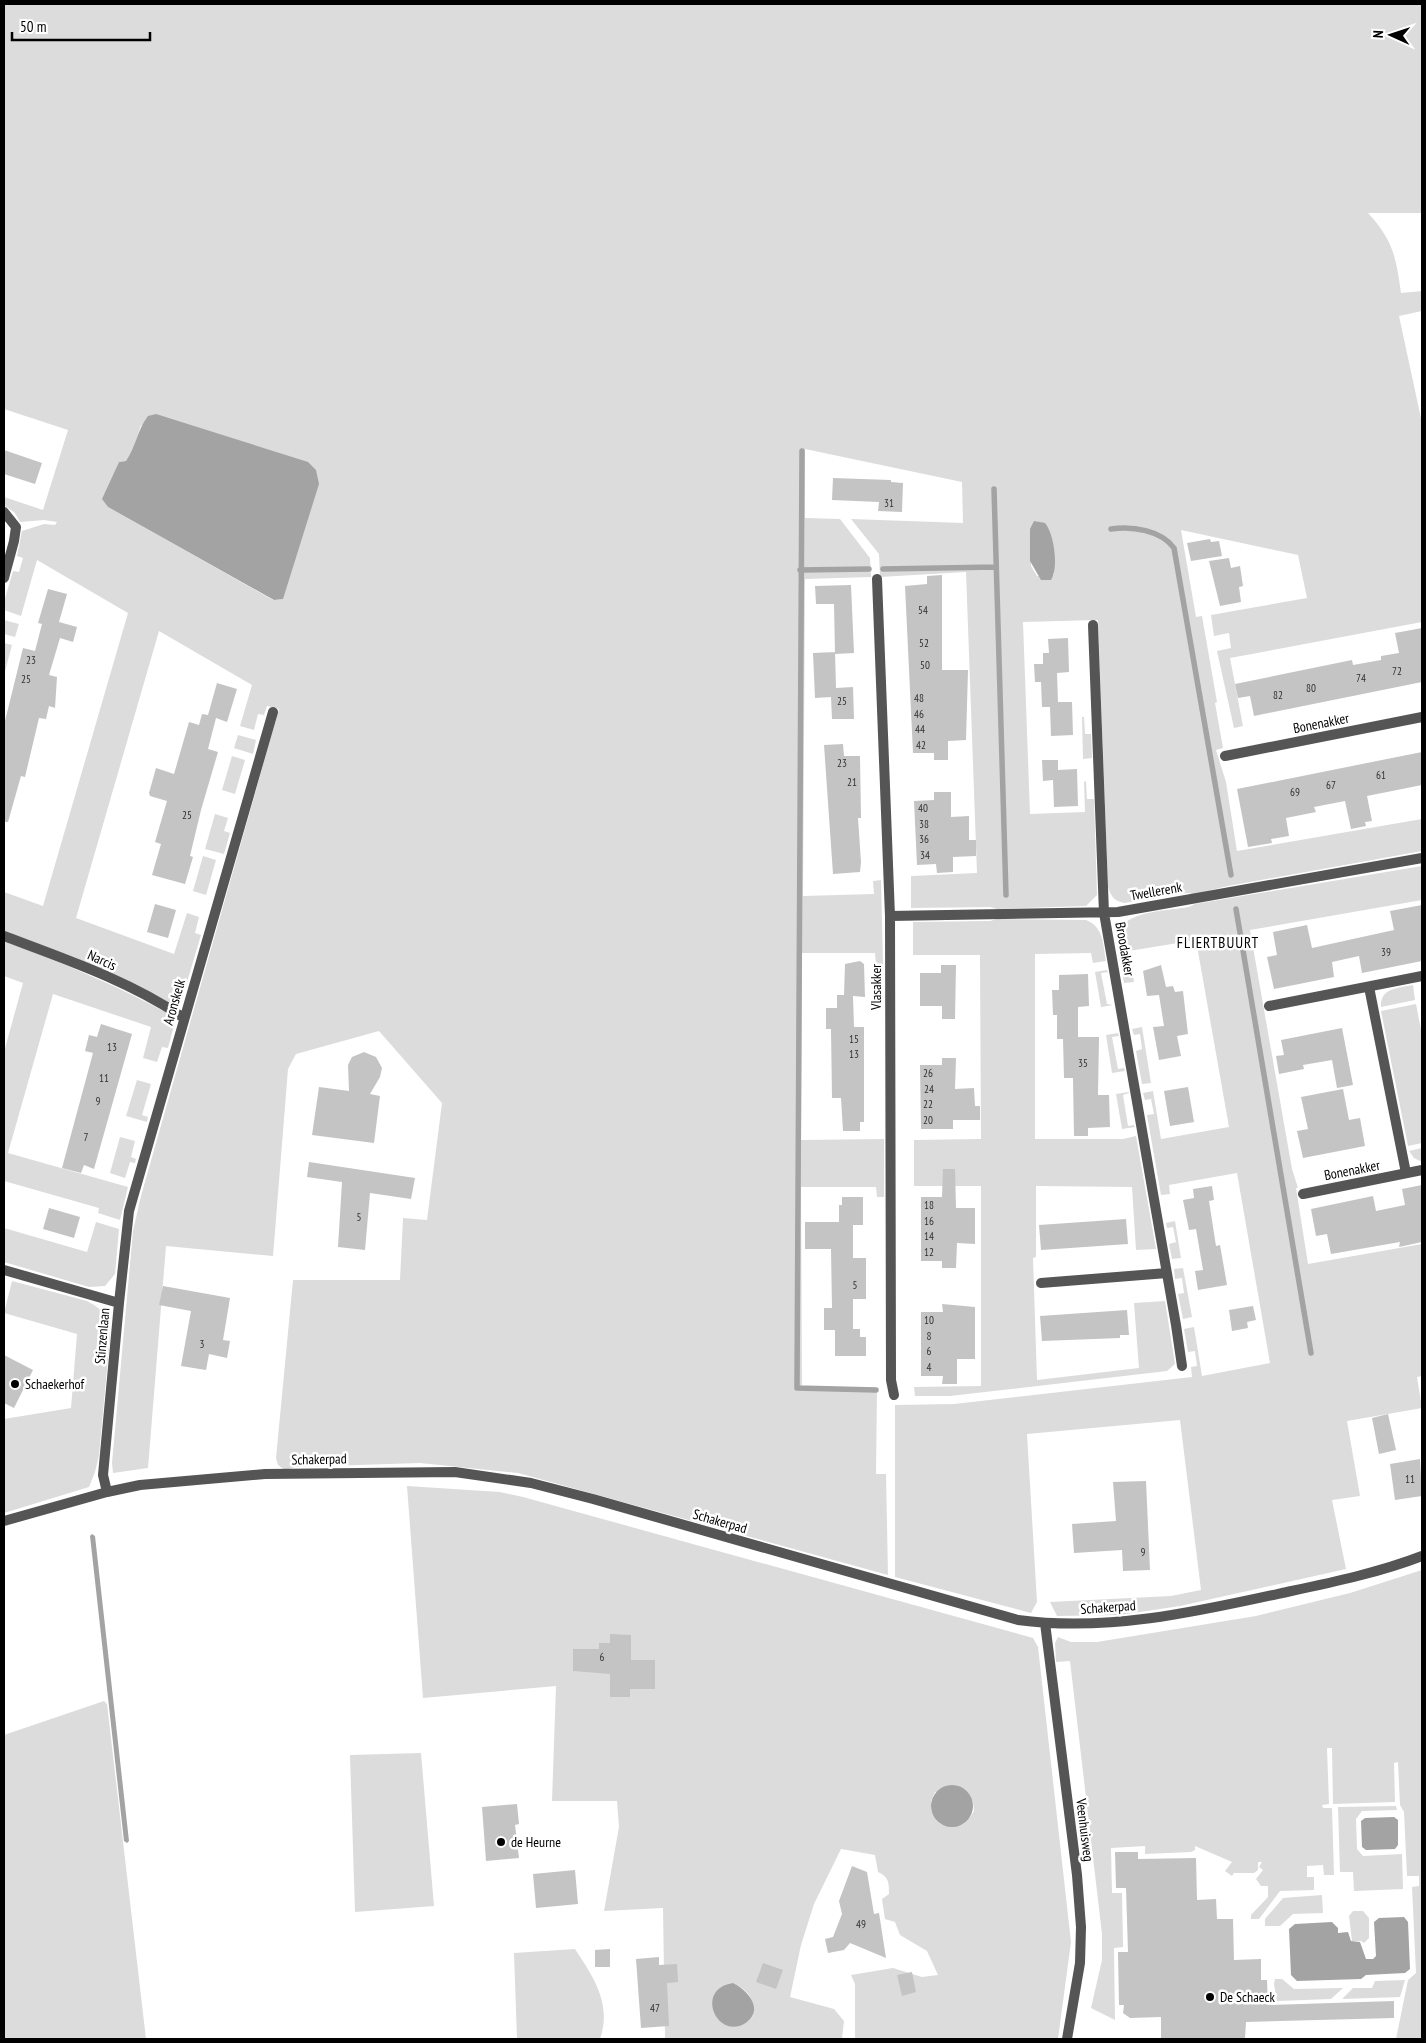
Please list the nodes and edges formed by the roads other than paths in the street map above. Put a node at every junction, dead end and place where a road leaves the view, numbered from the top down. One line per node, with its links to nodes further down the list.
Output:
1 (4, 512): 2 (street)
2 (4, 578)
3 (877, 579): 10 (street, Vlasakker)
4 (1093, 625): 9 (street, Broodakker)
5 (273, 712): 15 (street, Aronskelk)
6 (1422, 716): 7 (street, Bonenakker)
7 (1225, 756)
8 (1422, 858): 9 (street, Twellerenk)
9 (1104, 913): 10 (street, Twellerenk); 20 (street, Broodakker)
10 (890, 916): 24 (street, Vlasakker)
11 (4, 936): 15 (street, Narcis)
12 (1422, 976): 13 (street)
13 (1369, 987): 14 (street); 17 (street)
14 (1269, 1006)
15 (184, 1018): 22 (street, Aronskelk)
16 (1422, 1170): 17 (street, Bonenakker)
17 (1406, 1173): 18 (street, Bonenakker)
18 (1304, 1194)
19 (4, 1270): 22 (street, Stinzenlaan)
20 (1167, 1274): 21 (street); 23 (street, Broodakker)
21 (1041, 1283)
22 (119, 1303): 25 (street, Stinzenlaan)
23 (1182, 1366)
24 (894, 1394)
25 (107, 1492): 26 (street, Schakerpad); 28 (street, Schakerpad)
26 (4, 1521)
27 (1422, 1556): 28 (street, Schakerpad)
28 (1045, 1623): 29 (street, Veenhuisweg)
29 (1067, 2039)

